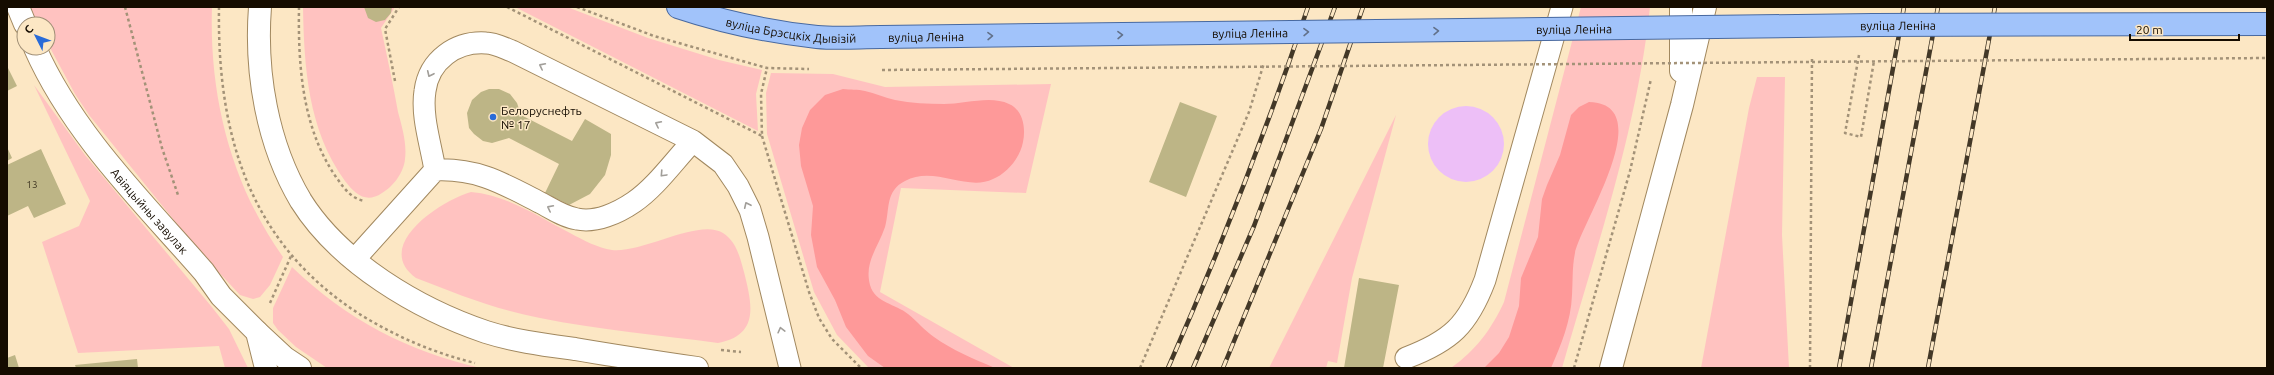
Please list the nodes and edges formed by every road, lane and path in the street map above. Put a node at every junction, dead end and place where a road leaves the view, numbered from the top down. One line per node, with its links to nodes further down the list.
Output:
1 (125, 7): 26 (path)
2 (260, 7): 29 (street)
3 (299, 7): 27 (path)
4 (399, 7): 21 (path)
5 (507, 7): 23 (path)
6 (678, 7): 11 (main road, вуліца Брэсцкіх Дывізій)
7 (1562, 7): 31 (lane)
8 (1681, 7): 22 (street)
9 (1705, 7): 22 (street)
10 (2267, 24): 11 (main road, вуліца Леніна, one-way to 10, bridge)
11 (881, 38)
12 (1860, 52): 18 (path)
13 (1654, 55): 38 (path)
14 (1812, 55): 40 (path)
15 (39, 56): 30 (street, Авіяцыйны завулак)
16 (2267, 58): 18 (path, bridge)
17 (1265, 59): 37 (path)
18 (1874, 62): 20 (path, bridge)
19 (767, 68): 23 (path)
20 (882, 70)
21 (396, 83)
22 (1682, 105): 39 (street)
23 (762, 136): 36 (path)
24 (693, 141): 25 (lane, one-way to 25); 25 (lane, one-way to 25); 35 (lane, one-way to 24)
25 (435, 170): 29 (lane)
26 (180, 199)
27 (369, 201)
28 (291, 256): 30 (path)
29 (354, 260): 34 (street)
30 (257, 332): 32 (street); 33 (street, Авіяцыйны завулак)
31 (1406, 358)
32 (266, 368)
33 (300, 368)
34 (697, 368)
35 (790, 368)
36 (861, 368)
37 (1140, 368)
38 (1574, 368)
39 (1611, 368)
40 (1810, 368)

